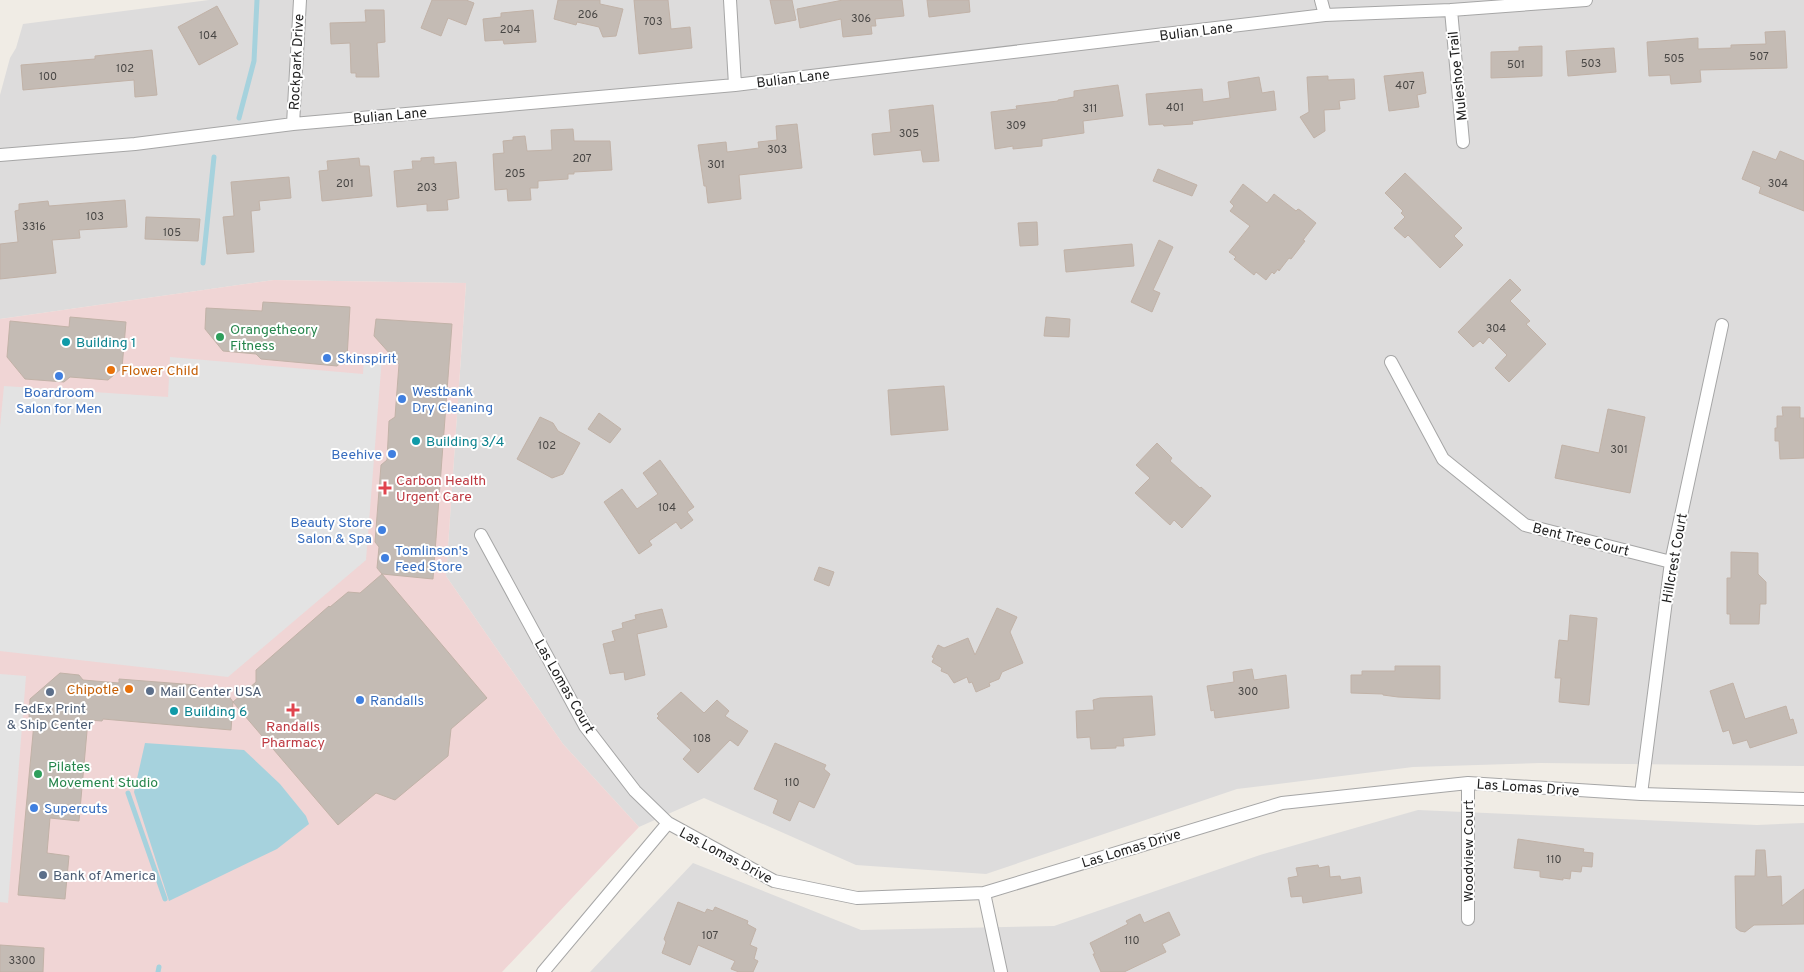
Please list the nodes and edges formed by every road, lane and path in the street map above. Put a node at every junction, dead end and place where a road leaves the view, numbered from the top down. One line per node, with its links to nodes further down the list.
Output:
1 (300, 0): 8 (street, Rockpark Drive)
2 (730, 0): 7 (street)
3 (1321, 0): 6 (street)
4 (1586, 0): 5 (street, Bulian Lane)
5 (1450, 10): 6 (street, Bulian Lane); 9 (street, Muleshoe Trail)
6 (1325, 15): 7 (street, Bulian Lane)
7 (735, 85): 8 (street, Bulian Lane)
8 (293, 124): 10 (street, Bulian Lane)
9 (1463, 142)
10 (0, 155)
11 (1722, 325): 14 (street, Hillcrest Court)
12 (1391, 362): 14 (street, Bent Tree Court)
13 (482, 535): 18 (street, Las Lomas Court)
14 (1671, 562): 16 (street, Hillcrest Court)
15 (1468, 783): 16 (street, Las Lomas Drive); 19 (street, Las Lomas Drive); 20 (street, Woodview Court)
16 (1641, 794): 17 (street, Las Lomas Drive)
17 (1804, 799)
18 (668, 823): 19 (street, Las Lomas Drive); 21 (street, Las Lomas Drive)
19 (984, 893): 22 (street)
20 (1468, 919)
21 (543, 972)
22 (1001, 972)

